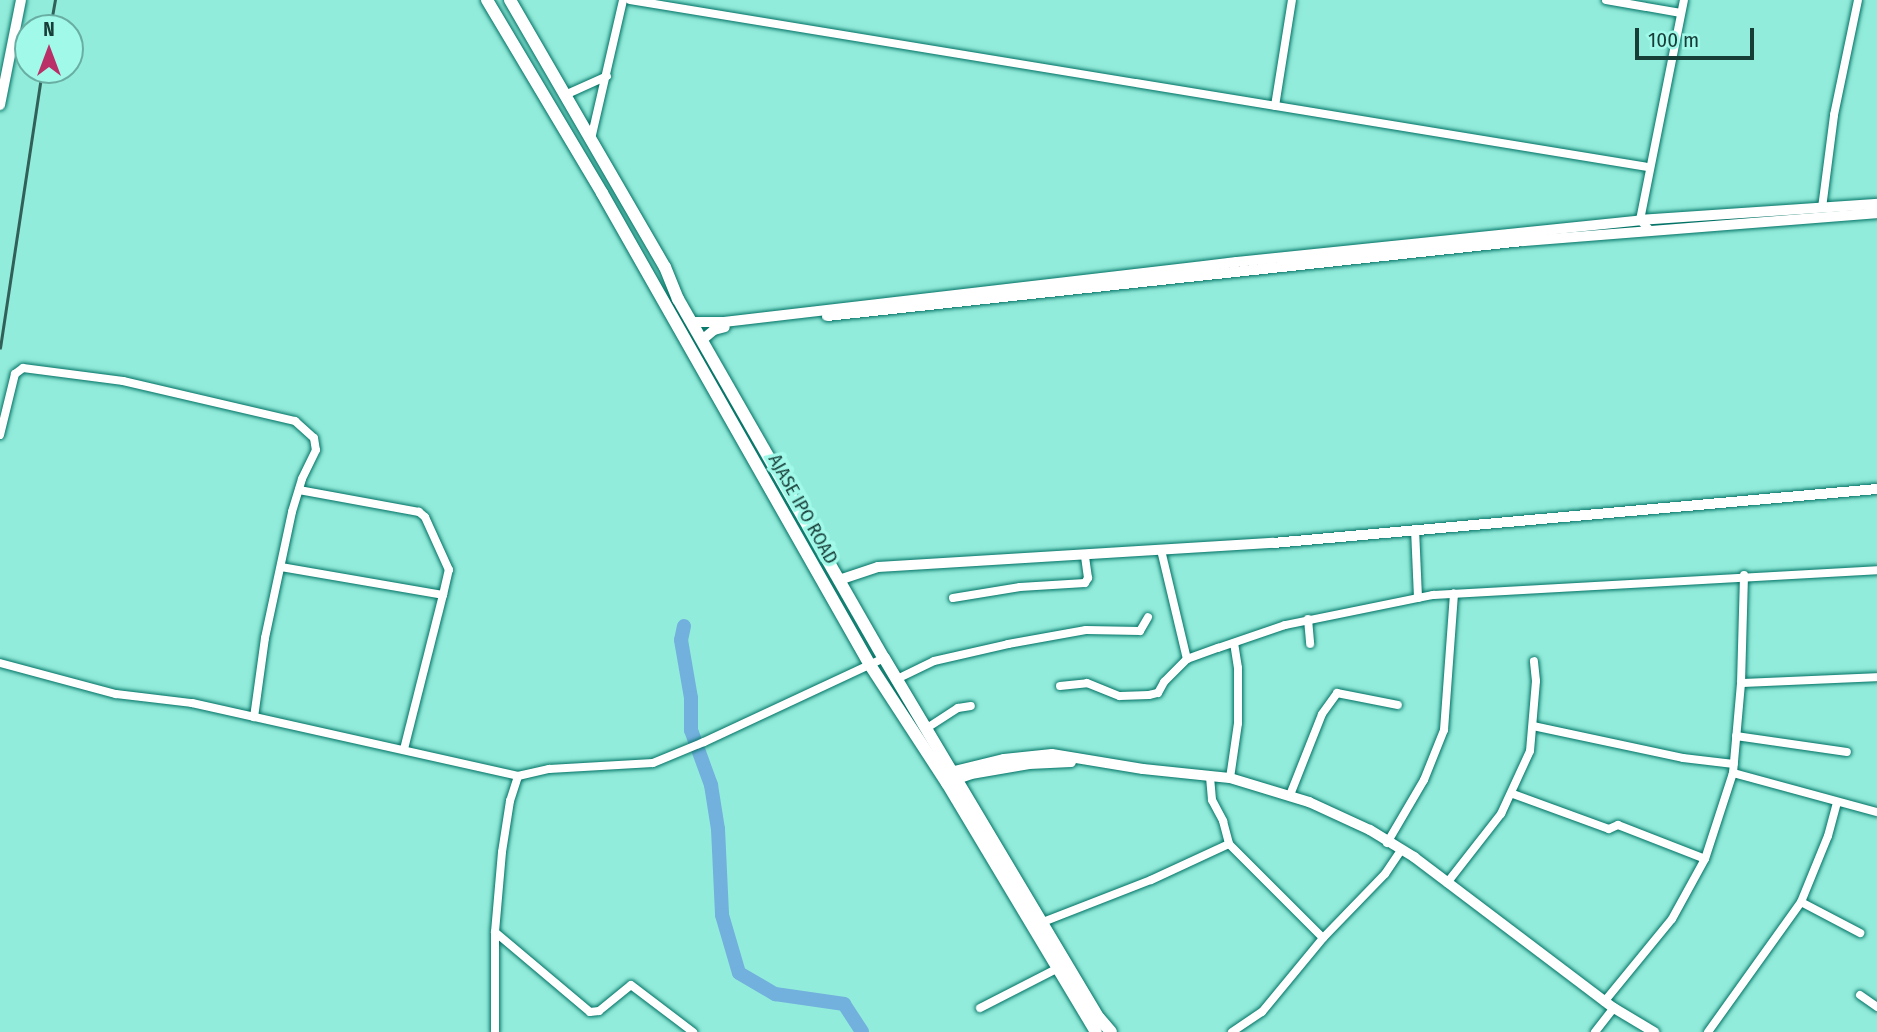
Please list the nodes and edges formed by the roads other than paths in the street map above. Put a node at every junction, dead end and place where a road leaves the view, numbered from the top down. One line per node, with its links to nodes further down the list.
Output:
1 (21, 0): 13 (street)
2 (487, 0): 46 (highway, AJASE IPO ROAD)
3 (510, 0): 12 (highway, AJASE IPO ROAD)
4 (623, 0): 11 (street)
5 (630, 0): 14 (street)
6 (1292, 0): 14 (street)
7 (1606, 0): 10 (street)
8 (1684, 0): 10 (street)
9 (1858, 0): 18 (street)
10 (1681, 13): 16 (street)
11 (607, 76): 12 (street); 15 (street)
12 (565, 95): 15 (highway, AJASE IPO ROAD)
13 (0, 105)
14 (1275, 106): 16 (street)
15 (591, 139): 22 (highway, AJASE IPO ROAD)
16 (1648, 167): 20 (street)
17 (1877, 204): 18 (street)
18 (1822, 208): 20 (street)
19 (1877, 213): 21 (street)
20 (1640, 220): 21 (street); 22 (street)
21 (1649, 229): 23 (street)
22 (692, 322): 23 (highway, AJASE IPO ROAD)
23 (702, 340): 33 (highway, AJASE IPO ROAD)
24 (0, 435): 26 (street)
25 (1877, 489): 27 (street)
26 (299, 490): 30 (street); 35 (street)
27 (1415, 529): 28 (street); 37 (street)
28 (1161, 550): 29 (street); 43 (street)
29 (1085, 556): 33 (street); 36 (street)
30 (281, 567): 35 (street); 53 (street)
31 (1877, 570): 32 (street)
32 (1744, 575): 34 (street); 49 (street)
33 (839, 580): 42 (highway, AJASE IPO ROAD)
34 (1454, 593): 37 (street); 68 (street)
35 (443, 595): 57 (street)
36 (953, 598)
37 (1418, 598): 39 (street)
38 (1149, 617): 48 (street)
39 (1308, 619): 40 (street); 41 (street)
40 (1234, 643): 43 (street); 63 (street)
41 (1310, 644)
42 (884, 658): 46 (street); 48 (highway, AJASE IPO ROAD)
43 (1186, 659): 50 (street)
44 (1534, 661): 54 (street)
45 (0, 663): 53 (street)
46 (870, 665): 60 (street); 61 (highway, AJASE IPO ROAD)
47 (1877, 677): 49 (street)
48 (897, 679): 55 (highway, AJASE IPO ROAD)
49 (1741, 683): 56 (street)
50 (1060, 686)
51 (1398, 705): 65 (street)
52 (971, 706): 55 (street)
53 (254, 718): 57 (street)
54 (1533, 726): 59 (street); 64 (street)
55 (927, 728): 61 (highway, AJASE IPO ROAD)
56 (1736, 736): 58 (street); 59 (street)
57 (404, 749): 60 (street)
58 (1847, 751)
59 (1733, 768): 66 (street); 71 (street)
60 (518, 776): 75 (street)
61 (950, 776): 62 (street); 74 (highway, AJASE IPO ROAD); 78 (highway, AJASE IPO ROAD)
62 (1210, 777): 63 (street); 69 (street)
63 (1230, 778): 65 (street)
64 (1513, 794): 71 (street); 72 (street)
65 (1290, 795): 68 (street)
66 (1837, 802): 67 (street); 73 (street)
67 (1877, 812)
68 (1387, 842): 70 (street)
69 (1229, 844): 74 (street); 77 (street)
70 (1401, 850): 72 (street); 77 (street)
71 (1705, 859): 80 (street)
72 (1447, 883): 80 (street)
73 (1801, 902): 76 (street); 91 (street)
74 (1043, 922): 87 (highway, AJASE IPO ROAD)
75 (495, 932): 84 (street); 85 (street)
76 (1860, 933)
77 (1323, 937): 88 (street)
78 (1058, 968): 82 (street); 86 (highway, AJASE IPO ROAD)
79 (1860, 995): 81 (street)
80 (1604, 1002): 83 (street)
81 (1877, 1007)
82 (980, 1008)
83 (1614, 1009): 89 (street); 90 (street)
84 (495, 1032)
85 (693, 1032)
86 (1096, 1032)
87 (1111, 1032)
88 (1232, 1032)
89 (1595, 1032)
90 (1654, 1032)
91 (1708, 1032)

